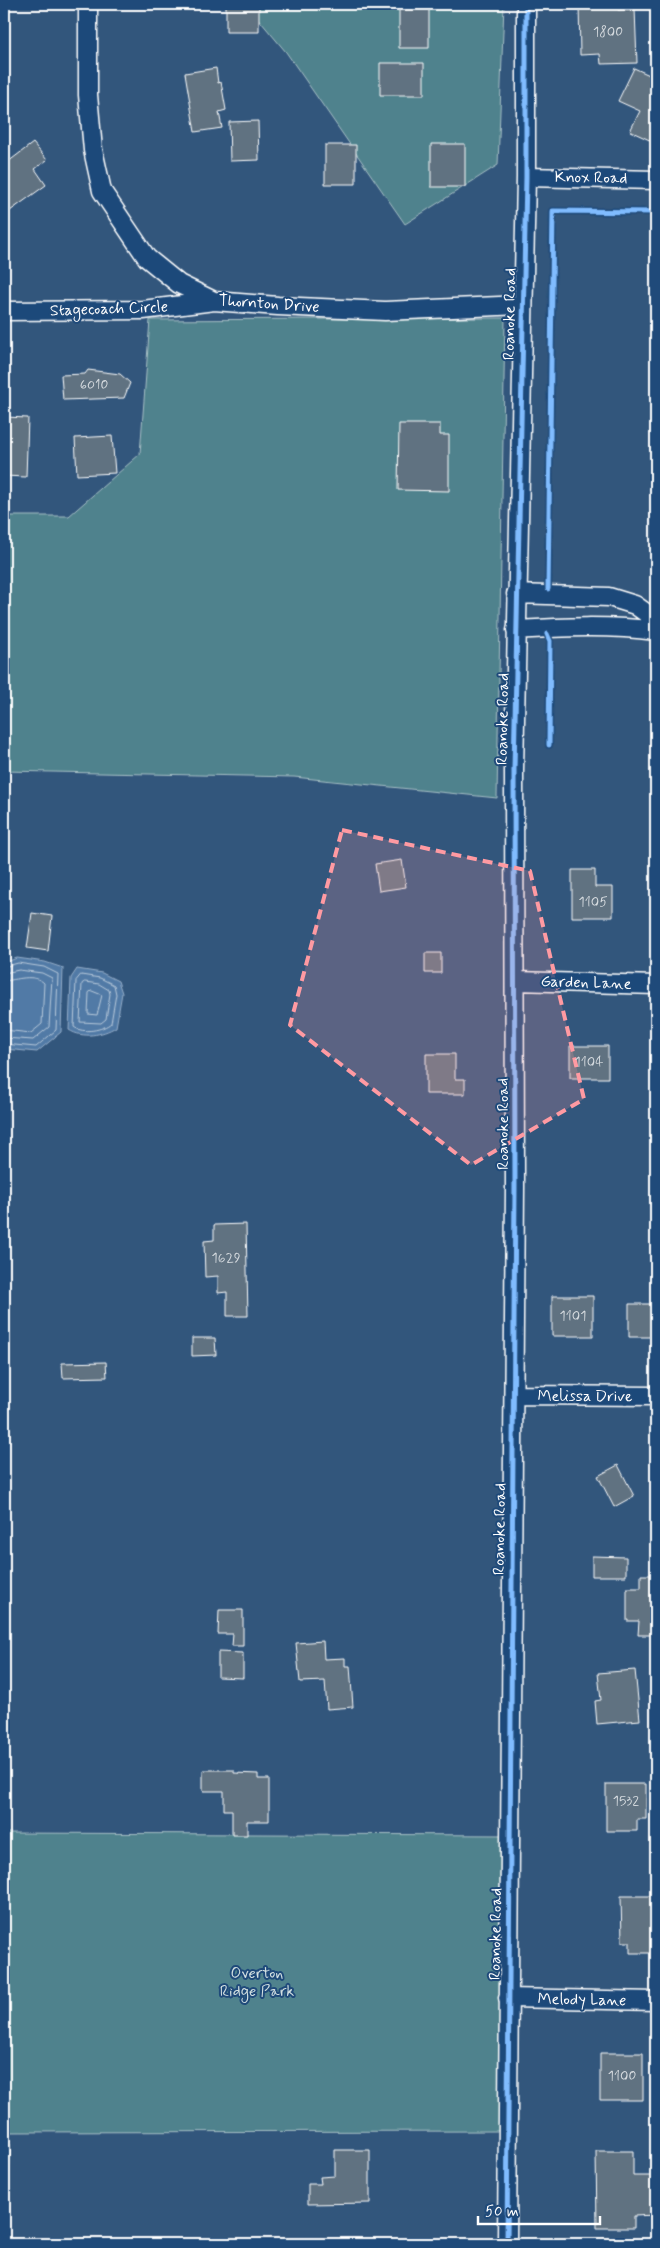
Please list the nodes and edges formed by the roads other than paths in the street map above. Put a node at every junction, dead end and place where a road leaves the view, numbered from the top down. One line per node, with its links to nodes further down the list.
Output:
1 (88, 4): 5 (street, Thornton Drive)
2 (526, 4): 3 (street, Roanoke Road)
3 (526, 177): 4 (street, Knox Road); 6 (street, Roanoke Road)
4 (656, 180)
5 (214, 301): 6 (street, Thornton Drive); 7 (street, Stagecoach Circle)
6 (522, 305): 8 (street, Roanoke Road)
7 (4, 311)
8 (516, 594): 9 (street); 10 (street, Roanoke Road)
9 (656, 620)
10 (516, 630): 11 (street); 12 (street, Roanoke Road)
11 (656, 631)
12 (516, 981): 13 (street, Garden Lane); 14 (street, Roanoke Road)
13 (656, 985)
14 (514, 1395): 15 (street, Melissa Drive); 16 (street, Roanoke Road)
15 (656, 1396)
16 (508, 1998): 17 (street, Melody Lane); 18 (street, Roanoke Road)
17 (656, 2001)
18 (507, 2244)

